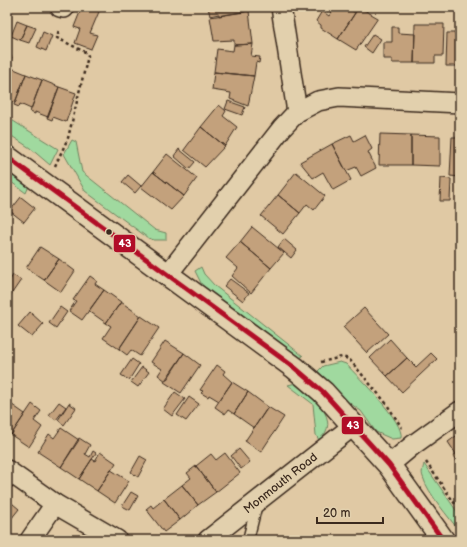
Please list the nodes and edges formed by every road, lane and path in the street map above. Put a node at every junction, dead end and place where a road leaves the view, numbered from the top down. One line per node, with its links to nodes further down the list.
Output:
1 (281, 7): 4 (street)
2 (62, 8): 6 (path)
3 (460, 104): 4 (street)
4 (297, 112): 7 (street)
5 (7, 157): 6 (street)
6 (47, 184): 7 (street)
7 (168, 274): 8 (street)
8 (295, 368): 10 (street); 11 (path)
9 (460, 411): 11 (street)
10 (353, 426): 12 (street); 14 (street, Monmouth Road)
11 (413, 445): 12 (street); 16 (path)
12 (389, 465): 21 (street)
13 (7, 470): 15 (street)
14 (258, 500): 19 (street, Monmouth Road); 20 (lane)
15 (55, 504): 17 (street); 18 (street)
16 (460, 511)
17 (30, 540)
18 (116, 540)
19 (208, 540)
20 (248, 540)
21 (443, 540)

